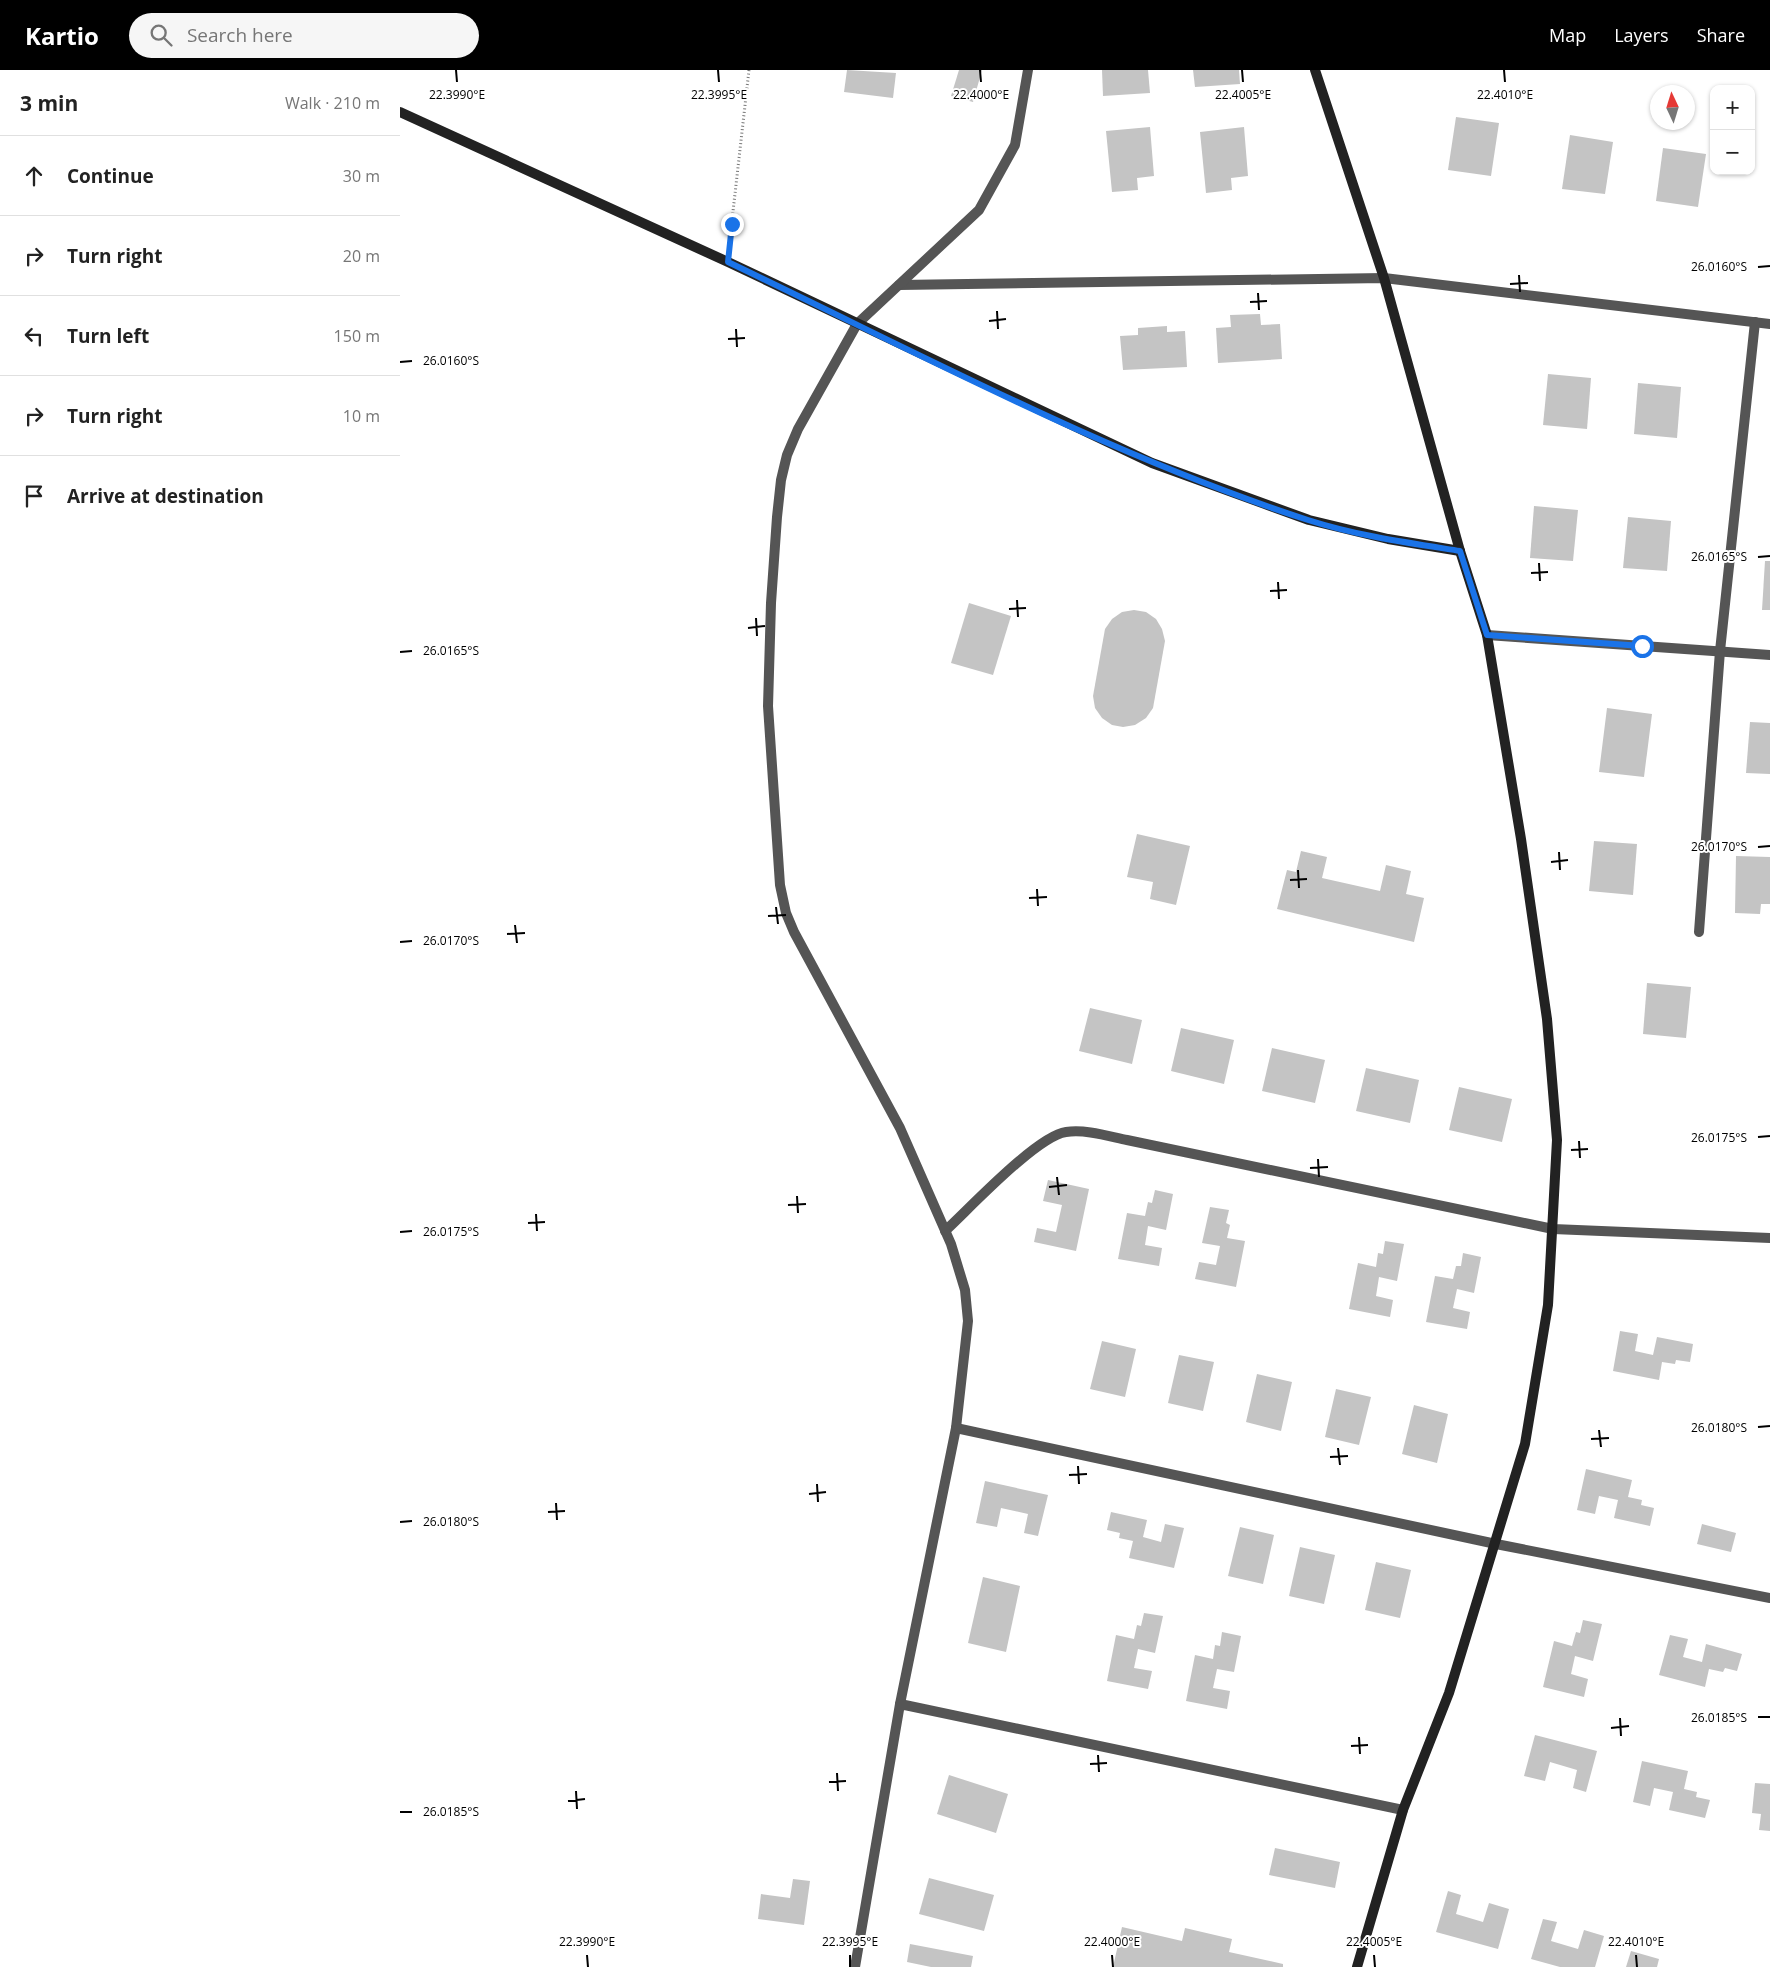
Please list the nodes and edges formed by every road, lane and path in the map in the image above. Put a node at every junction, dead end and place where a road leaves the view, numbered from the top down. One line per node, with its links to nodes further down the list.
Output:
1 (749, 70): 5 (path)
2 (1028, 70): 7 (street)
3 (1315, 70): 6 (street)
4 (400, 112): 5 (street)
5 (728, 262): 9 (street)
6 (1384, 278): 7 (street); 8 (street); 11 (street)
7 (898, 285): 9 (street)
8 (1755, 322): 10 (street); 13 (street)
9 (857, 324): 11 (street); 17 (street)
10 (1770, 324)
11 (1460, 551): 12 (street)
12 (1487, 635): 13 (street); 16 (street)
13 (1720, 651): 14 (street); 15 (street)
14 (1770, 655)
15 (1699, 932)
16 (1553, 1229): 17 (street); 18 (street); 20 (street)
17 (945, 1230): 19 (street)
18 (1770, 1238)
19 (956, 1428): 20 (street); 22 (street)
20 (1496, 1544): 21 (street); 23 (street)
21 (1770, 1598)
22 (900, 1704): 23 (street); 24 (street)
23 (1403, 1810): 25 (street)
24 (855, 1967)
25 (1357, 1967)

